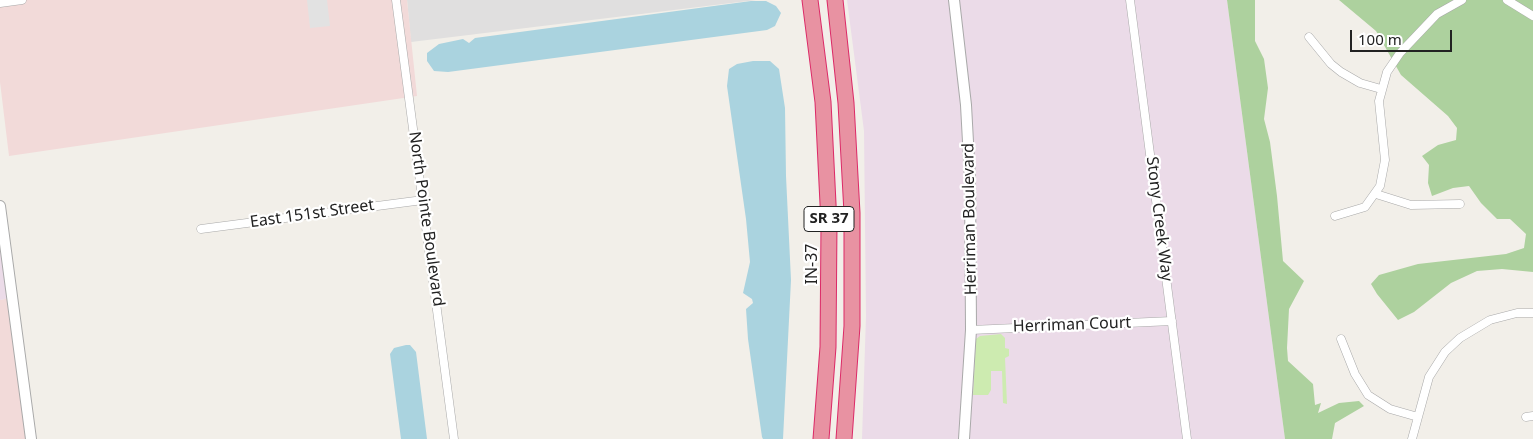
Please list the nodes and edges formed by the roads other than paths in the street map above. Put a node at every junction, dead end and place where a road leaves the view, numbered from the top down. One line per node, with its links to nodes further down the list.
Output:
1 (22, 0): 9 (street)
2 (396, 0): 14 (street, North Pointe Boulevard)
3 (810, 0): 26 (highway, IN-37 / SR 37)
4 (835, 0): 27 (highway, SR 37)
5 (954, 0): 21 (street, Herriman Boulevard)
6 (1130, 0): 20 (street, Stony Creek Way)
7 (1462, 0): 12 (street)
8 (1507, 0): 10 (street)
9 (0, 3)
10 (1533, 16)
11 (1309, 37): 12 (street)
12 (1381, 89): 13 (street)
13 (1376, 194): 15 (street); 17 (street)
14 (423, 200): 18 (street, East 151st Street); 25 (street, North Pointe Boulevard)
15 (1460, 204)
16 (0, 206): 24 (street)
17 (1335, 216)
18 (201, 229)
19 (1533, 313): 23 (street)
20 (1172, 321): 21 (street, Herriman Court); 29 (street, Stony Creek Way)
21 (971, 330): 28 (street, Herriman Boulevard)
22 (1341, 339): 23 (street)
23 (1418, 417): 30 (street)
24 (31, 439)
25 (454, 439)
26 (821, 439)
27 (844, 439)
28 (964, 439)
29 (1187, 439)
30 (1412, 439)

